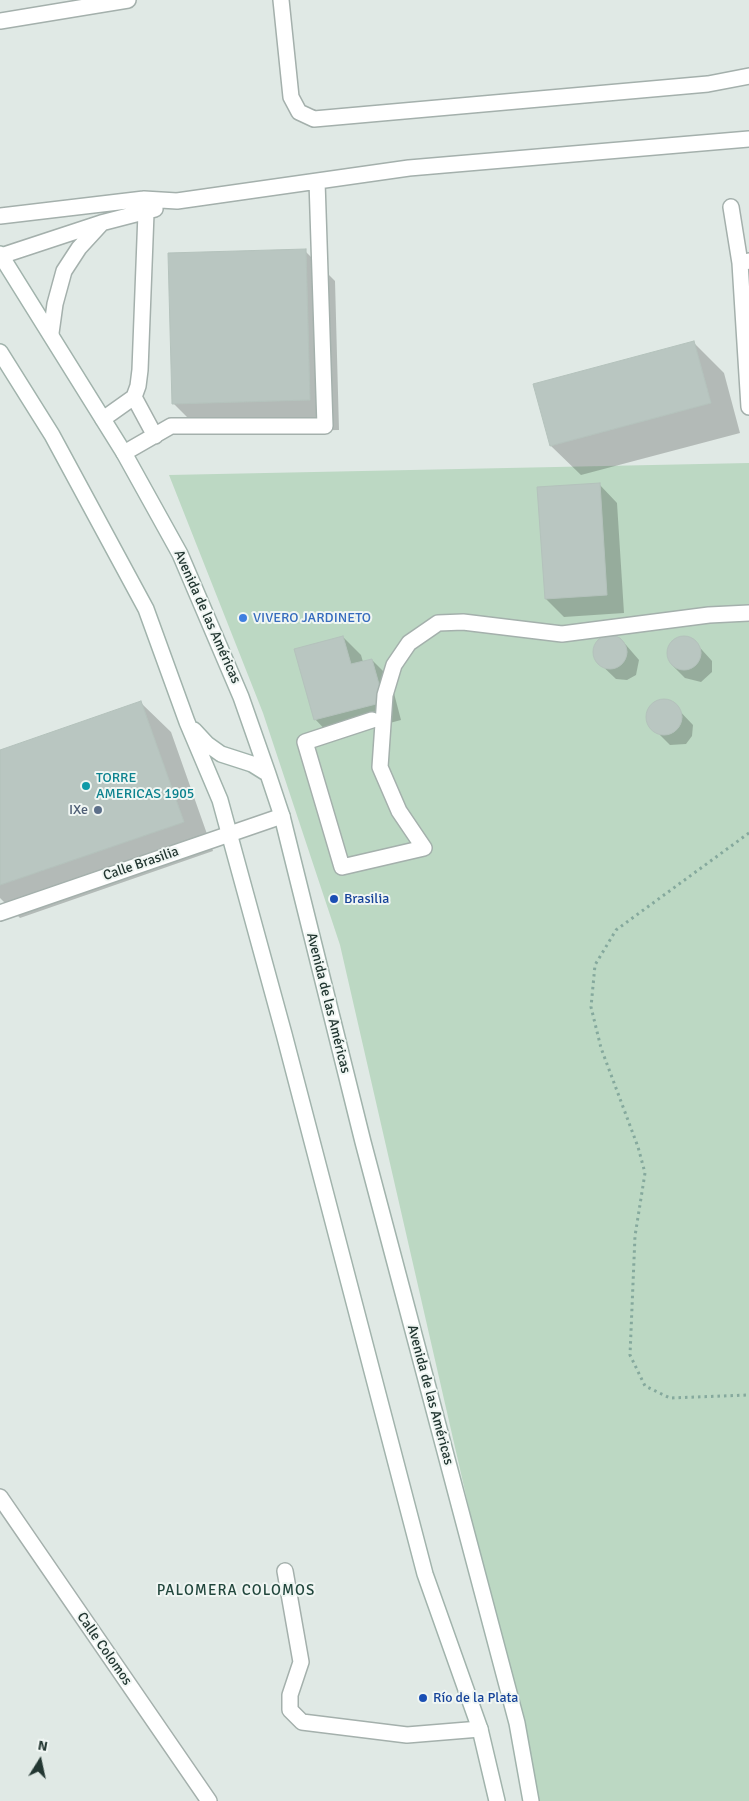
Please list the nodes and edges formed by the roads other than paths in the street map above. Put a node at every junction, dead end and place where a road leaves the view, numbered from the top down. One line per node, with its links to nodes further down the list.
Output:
1 (128, 0): 3 (main road)
2 (281, 0): 5 (main road)
3 (100, 2): 4 (main road)
4 (0, 21)
5 (749, 76)
6 (749, 139): 7 (main road)
7 (318, 181): 8 (main road); 19 (main road)
8 (145, 206): 10 (main road); 11 (main road); 16 (main road)
9 (731, 207): 13 (main road)
10 (0, 216)
11 (101, 223): 12 (main road); 14 (main road)
12 (0, 255): 14 (main road, Avenida de las Américas)
13 (745, 262): 17 (main road)
14 (51, 333): 18 (main road, Avenida de las Américas)
15 (0, 352): 23 (main road)
16 (134, 397): 18 (main road); 19 (main road)
17 (749, 407)
18 (103, 419): 20 (main road, Avenida de las Américas)
19 (155, 436): 20 (main road)
20 (124, 453): 24 (main road, Avenida de las Américas)
21 (749, 613): 22 (main road)
22 (372, 720)
23 (186, 722): 24 (main road); 26 (main road)
24 (268, 774): 25 (main road, Avenida de las Américas)
25 (282, 816): 26 (main road, Calle Brasilia); 33 (main road, Avenida de las Américas)
26 (228, 833): 27 (main road, Calle Brasilia); 30 (main road)
27 (0, 913)
28 (0, 1498): 31 (main road, Calle Colomos)
29 (285, 1571): 30 (main road)
30 (480, 1729): 32 (main road)
31 (209, 1801)
32 (497, 1801)
33 (531, 1801)

